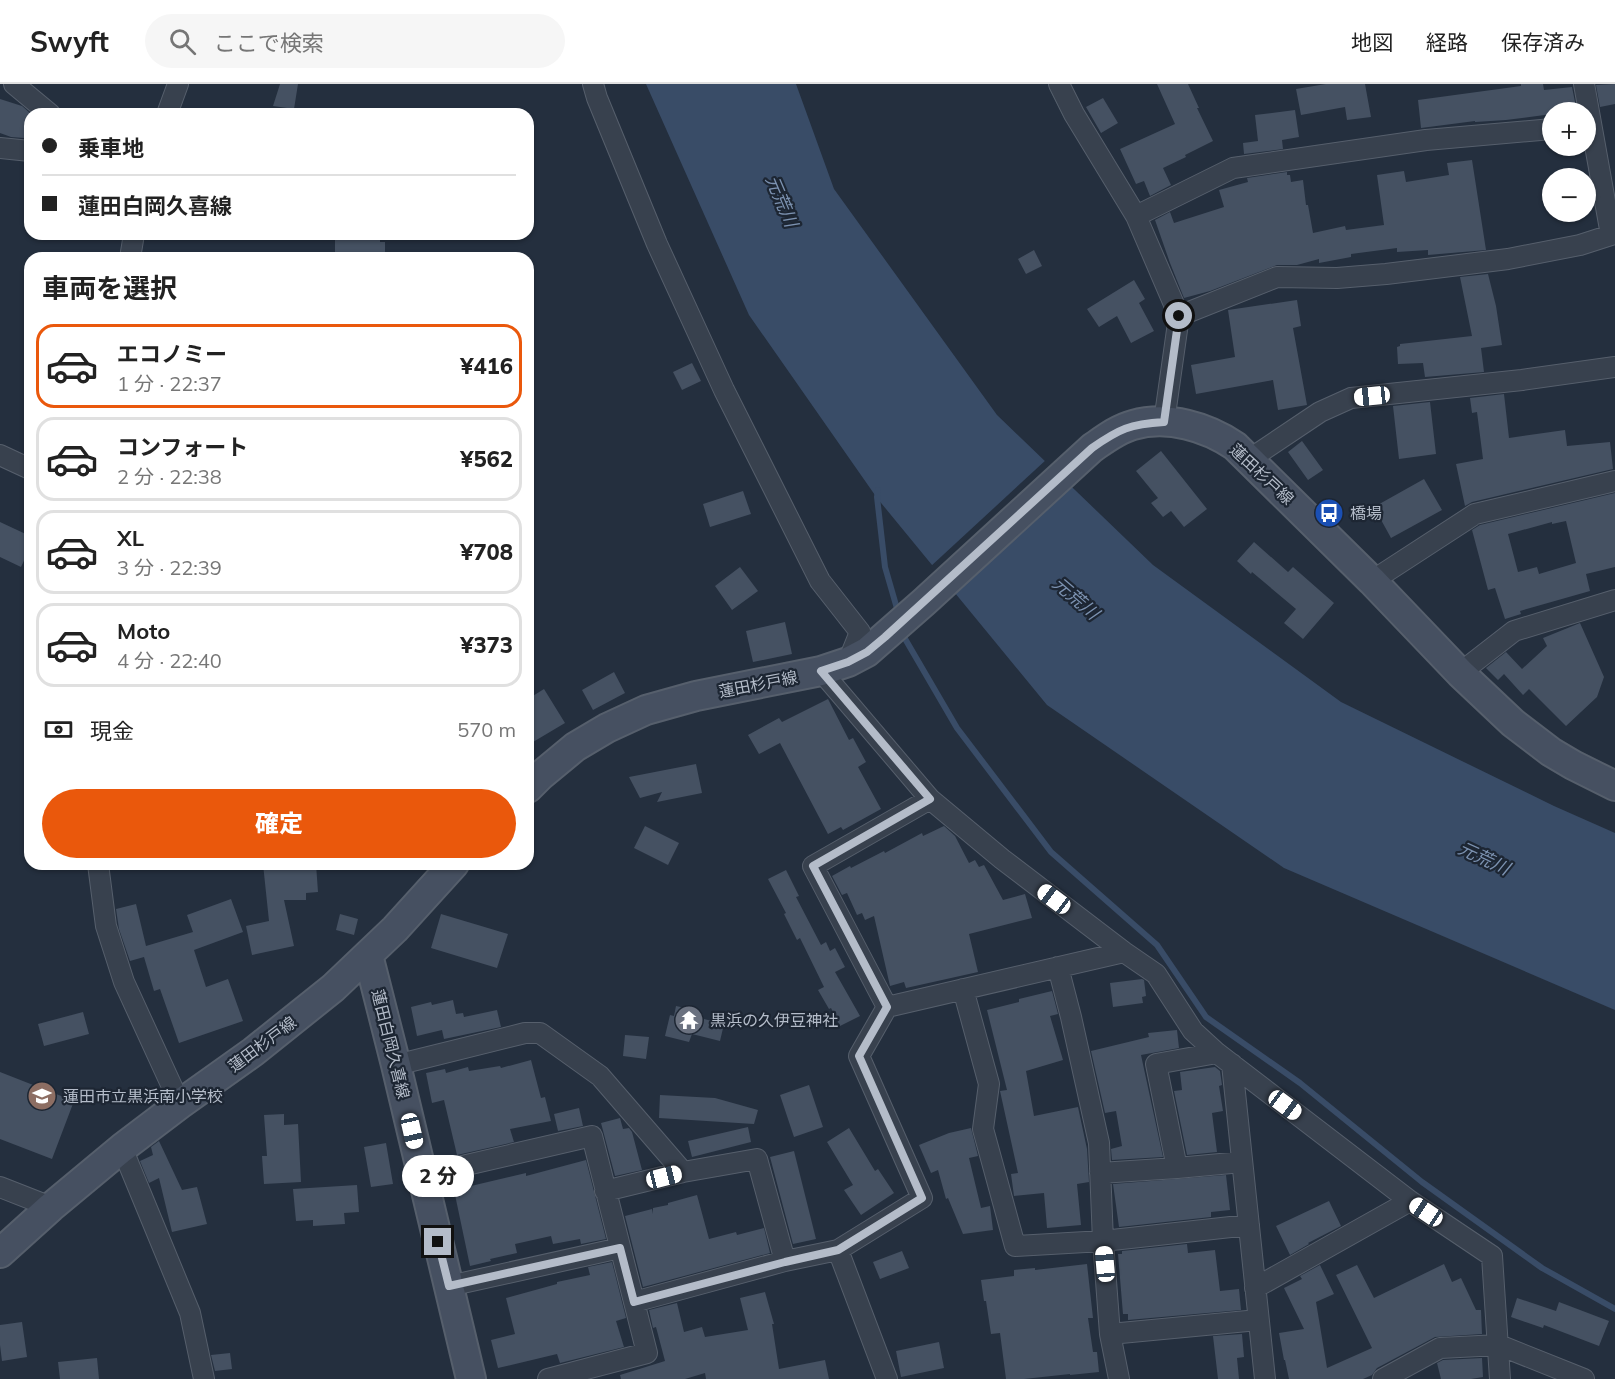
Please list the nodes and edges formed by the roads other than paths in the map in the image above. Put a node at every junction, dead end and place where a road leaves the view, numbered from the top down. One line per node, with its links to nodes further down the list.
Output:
1 (14, 84): 7 (street)
2 (178, 84): 8 (street)
3 (593, 84): 24 (street)
4 (1059, 84): 13 (street)
5 (1584, 84): 6 (street)
6 (1586, 102)
7 (43, 108)
8 (169, 108)
9 (1542, 130): 13 (street)
10 (0, 148): 11 (street)
11 (24, 150)
12 (1596, 156): 14 (street)
13 (1136, 216): 15 (street)
14 (1613, 235): 15 (street)
15 (1179, 316): 17 (street)
16 (1615, 367): 19 (street)
17 (1164, 422): 19 (main road, 蓮田杉戸線); 24 (main road, 蓮田杉戸線)
18 (0, 455): 20 (street)
19 (1250, 459): 22 (main road, 蓮田杉戸線)
20 (24, 466)
21 (1615, 481): 22 (street)
22 (1372, 581): 26 (main road, 蓮田杉戸線)
23 (1615, 600): 26 (street)
24 (848, 662): 25 (main road, 蓮田杉戸線)
25 (821, 671): 27 (main road, 蓮田杉戸線); 29 (street)
26 (1461, 673): 28 (main road, 蓮田杉戸線)
27 (534, 782)
28 (1615, 786)
29 (930, 799): 32 (street); 36 (street)
30 (99, 870): 39 (street)
31 (448, 870): 33 (main road, 蓮田杉戸線)
32 (1124, 952): 34 (street); 37 (street)
33 (368, 955): 38 (main road, 蓮田白岡久喜線); 39 (main road, 蓮田杉戸線)
34 (1058, 968): 35 (street); 44 (street)
35 (963, 989): 36 (street); 51 (street)
36 (887, 1007): 54 (street)
37 (1225, 1058): 41 (street); 42 (street); 48 (street)
38 (396, 1065): 43 (street); 45 (main road, 蓮田白岡久喜線)
39 (180, 1104): 40 (main road, 蓮田杉戸線)
40 (122, 1148): 49 (main road, 蓮田杉戸線); 63 (street)
41 (1242, 1162): 42 (street); 50 (street)
42 (1177, 1168): 44 (street)
43 (683, 1172): 47 (street); 55 (street)
44 (1100, 1173): 51 (street)
45 (423, 1175): 47 (street); 56 (main road, 蓮田白岡久喜線)
46 (0, 1187): 49 (street)
47 (605, 1191): 53 (street)
48 (1410, 1201): 57 (street); 61 (street)
49 (51, 1207): 52 (main road, 蓮田杉戸線)
50 (1249, 1225): 51 (street); 57 (street)
51 (1103, 1241): 60 (street)
52 (6, 1244)
53 (620, 1248): 56 (street); 58 (street)
54 (838, 1250): 55 (street); 66 (street)
55 (785, 1262): 58 (street)
56 (449, 1286): 64 (main road, 蓮田白岡久喜線)
57 (1255, 1288): 59 (street)
58 (634, 1302): 62 (street)
59 (1258, 1320): 60 (street); 68 (street)
60 (1110, 1334): 67 (street)
61 (1499, 1345): 69 (street); 70 (street); 71 (street)
62 (611, 1371): 65 (street)
63 (204, 1379)
64 (471, 1379)
65 (549, 1379)
66 (887, 1379)
67 (1119, 1379)
68 (1265, 1379)
69 (1383, 1379)
70 (1500, 1379)
71 (1584, 1379)

